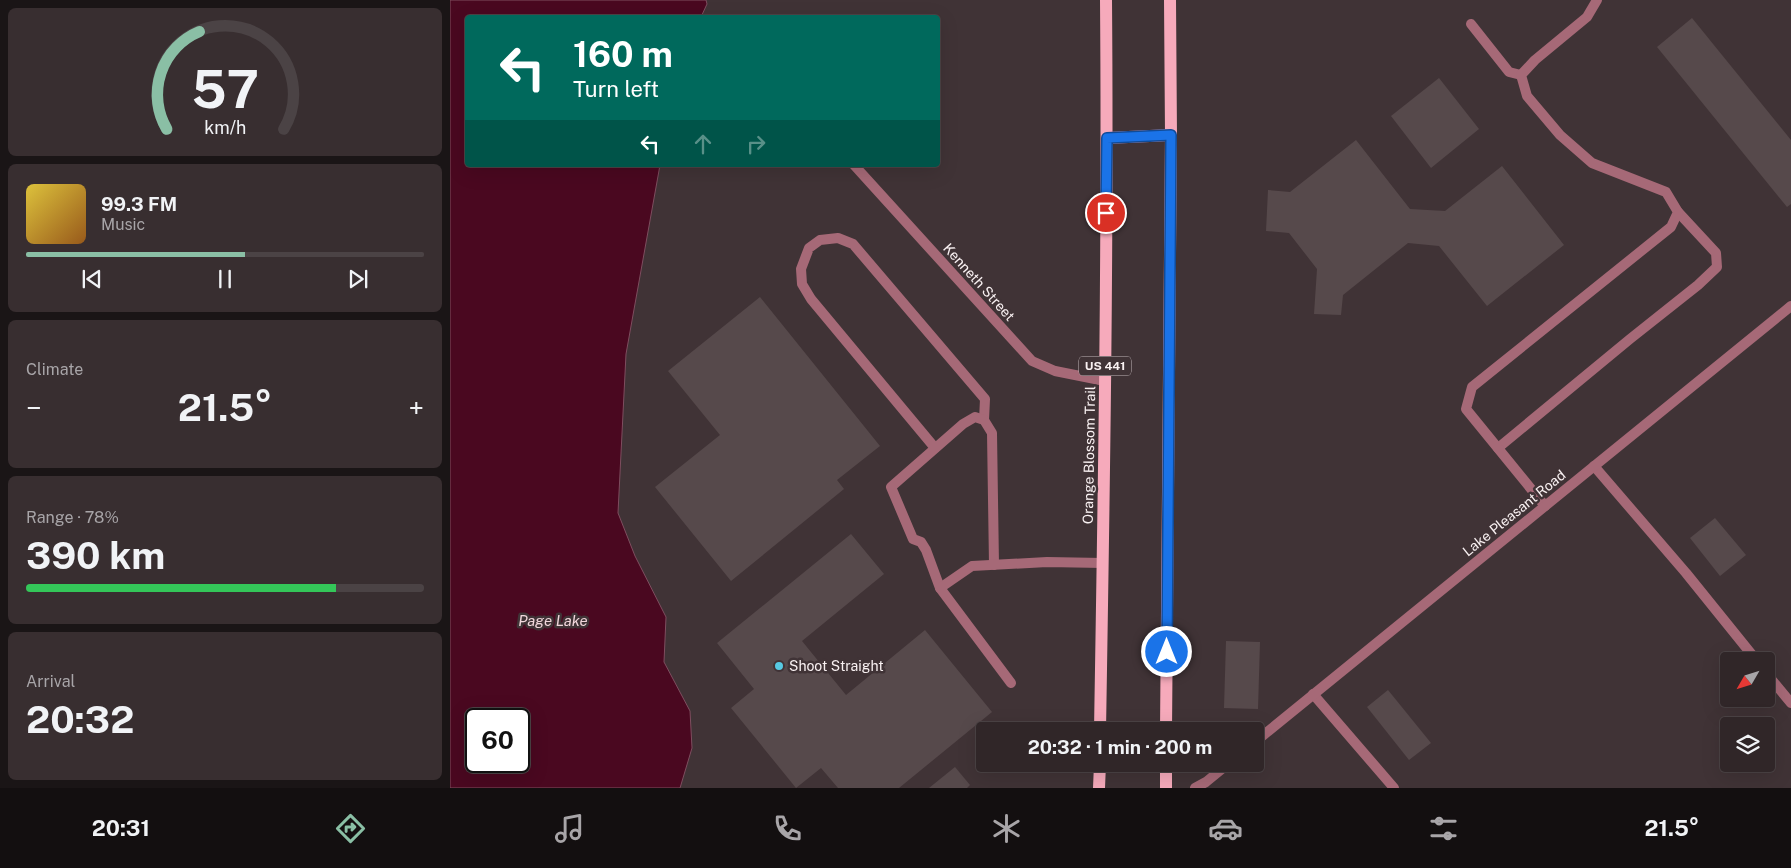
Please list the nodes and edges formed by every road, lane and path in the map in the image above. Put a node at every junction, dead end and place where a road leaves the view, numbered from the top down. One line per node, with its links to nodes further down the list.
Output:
1 (1106, 0): 7 (main road, Orange Blossom Trail / US 441)
2 (1170, 0): 6 (main road)
3 (1597, 0): 5 (street)
4 (1471, 24): 5 (street)
5 (1521, 75): 9 (street)
6 (1171, 135): 7 (main road); 26 (main road)
7 (1107, 138): 11 (main road, Orange Blossom Trail / US 441)
8 (856, 167): 11 (street, Kenneth Street)
9 (1678, 212): 14 (street); 14 (street)
10 (1791, 306): 15 (street, Lake Pleasant Road)
11 (1105, 380): 17 (main road, Orange Blossom Trail / US 441)
12 (984, 420): 13 (street); 13 (street); 18 (street)
13 (935, 448): 19 (street)
14 (1498, 448): 16 (street)
15 (1594, 466): 16 (street, Lake Pleasant Road); 20 (street)
16 (1545, 506): 23 (street, Lake Pleasant Road)
17 (1102, 563): 18 (street); 25 (main road, Orange Blossom Trail / US 441)
18 (994, 565): 19 (street)
19 (940, 588): 21 (street)
20 (1750, 652)
21 (1011, 683)
22 (1775, 684): 24 (street)
23 (1314, 694): 27 (street, Lake Pleasant Road); 34 (street)
24 (1791, 703)
25 (1100, 722)
26 (1166, 722)
27 (1264, 735)
28 (1100, 772): 31 (main road)
29 (1166, 772): 32 (main road)
30 (1218, 772): 33 (street)
31 (1100, 788)
32 (1166, 788)
33 (1194, 788)
34 (1394, 788)

